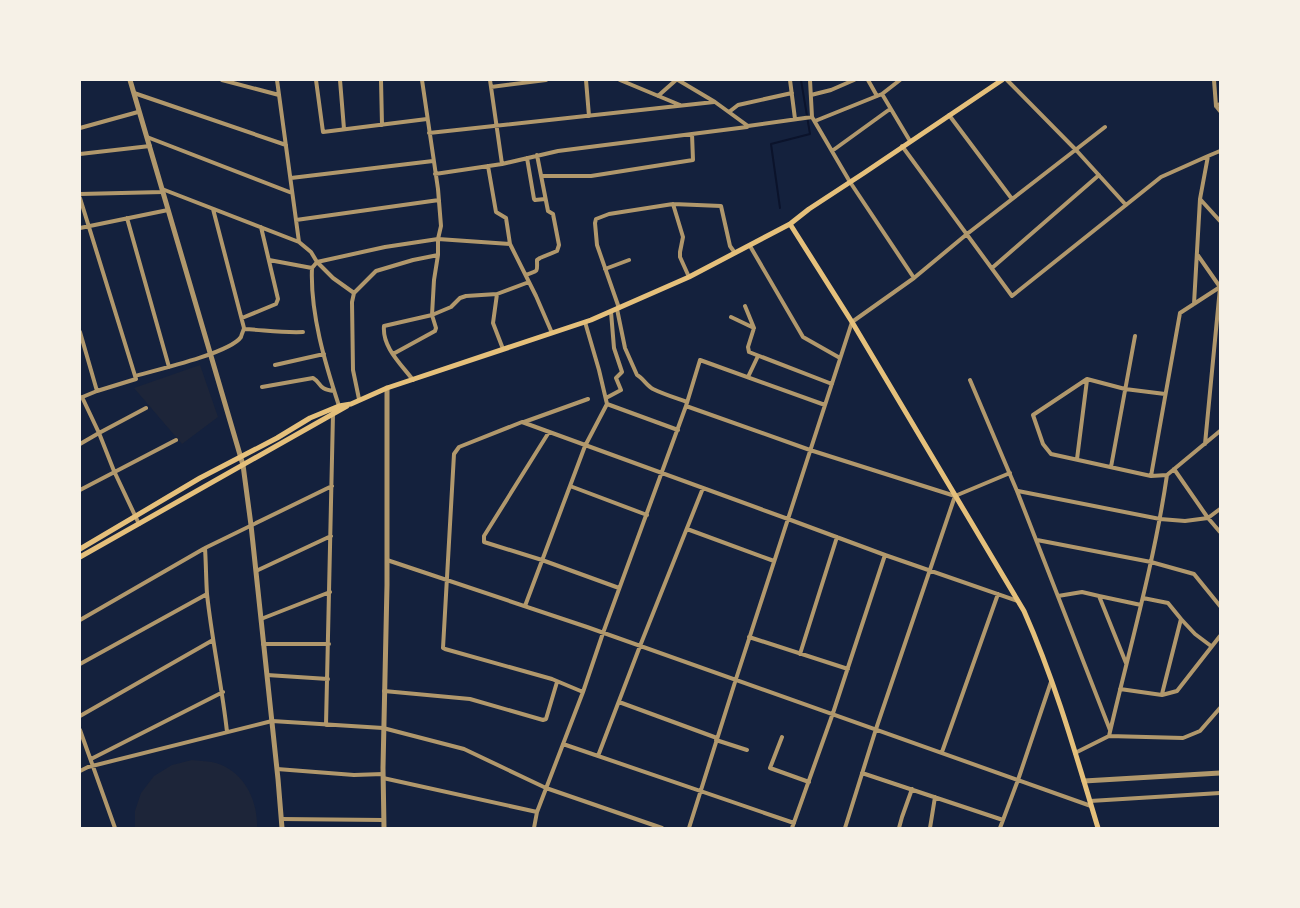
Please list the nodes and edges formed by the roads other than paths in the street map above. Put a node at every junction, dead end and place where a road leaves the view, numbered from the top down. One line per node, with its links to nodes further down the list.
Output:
1 (130, 80): 23 (street)
2 (222, 80): 25 (street)
3 (277, 80): 25 (street)
4 (316, 80): 46 (street)
5 (340, 80): 46 (street)
6 (381, 80): 41 (street)
7 (422, 80): 39 (street)
8 (490, 80): 22 (street)
9 (546, 80): 22 (street)
10 (586, 80): 37 (street)
11 (620, 80): 28 (street)
12 (677, 80): 28 (street); 29 (street)
13 (785, 80): 21 (street)
14 (810, 80): 26 (street)
15 (854, 80): 26 (street)
16 (868, 80): 27 (street)
17 (900, 80): 27 (street)
18 (1002, 80): 36 (main road)
19 (1007, 80): 54 (street)
20 (1214, 80): 31 (street)
21 (791, 82): 24 (street)
22 (491, 87): 42 (street)
23 (134, 93): 34 (street); 51 (street)
24 (792, 93): 35 (street); 40 (street)
25 (279, 95): 51 (street)
26 (811, 95): 38 (street)
27 (880, 95): 32 (street); 38 (street)
28 (658, 96): 30 (street)
29 (716, 102): 30 (street); 35 (street)
30 (680, 105): 37 (street)
31 (1218, 105): 33 (street)
32 (890, 109): 50 (street); 55 (street)
33 (1221, 111)
34 (138, 112): 45 (street); 49 (street)
35 (729, 112): 43 (street)
36 (949, 115): 50 (main road); 73 (street)
37 (589, 116): 42 (street)
38 (813, 118): 40 (street); 55 (street)
39 (427, 119): 41 (street); 47 (street)
40 (797, 119): 43 (street)
41 (382, 125): 46 (street)
42 (496, 126): 47 (street); 62 (street)
43 (748, 126): 48 (street)
44 (1106, 127): 54 (street)
45 (80, 128)
46 (344, 129)
47 (429, 133): 61 (street)
48 (692, 134): 58 (street); 66 (street)
49 (147, 136): 52 (street); 70 (street)
50 (910, 141): 53 (main road)
51 (286, 145): 67 (street)
52 (150, 146): 57 (street); 69 (street)
53 (902, 147): 68 (main road); 87 (street)
54 (1076, 150): 65 (street); 73 (street)
55 (832, 151): 68 (street)
56 (1221, 151): 59 (street)
57 (80, 154)
58 (537, 155): 60 (street); 66 (street)
59 (1208, 156): 74 (street); 77 (street)
60 (527, 158): 62 (street); 72 (street)
61 (433, 161): 64 (street); 67 (street)
62 (502, 164): 63 (street)
63 (488, 166): 64 (street); 90 (street)
64 (435, 174): 75 (street)
65 (1099, 175): 77 (street); 99 (street)
66 (541, 176): 72 (street)
67 (291, 178): 70 (street)
68 (850, 182): 83 (main road); 103 (street)
69 (163, 191): 71 (street); 78 (street); 79 (street)
70 (293, 194): 81 (street)
71 (80, 196): 84 (street)
72 (545, 199): 101 (street)
73 (1012, 199): 87 (street)
74 (1200, 199): 82 (street); 93 (street)
75 (439, 200): 81 (street); 88 (street)
76 (673, 204): 92 (street); 100 (street); 102 (street)
77 (1126, 205): 99 (street)
78 (168, 209): 80 (street); 125 (street)
79 (213, 209): 85 (street); 113 (street)
80 (127, 218): 84 (street); 129 (street)
81 (296, 220): 89 (street)
82 (1221, 221)
83 (790, 224): 91 (main road); 115 (main road)
84 (88, 226): 86 (street); 130 (street)
85 (261, 227): 89 (street); 95 (street)
86 (80, 228)
87 (967, 234): 99 (street); 103 (street)
88 (438, 239): 90 (street); 94 (street); 97 (street)
89 (299, 242): 97 (street)
90 (510, 244): 101 (street)
91 (750, 246): 92 (main road); 127 (street)
92 (735, 254): 102 (main road)
93 (1197, 254): 105 (street); 108 (street)
94 (438, 255): 106 (street); 111 (street)
95 (269, 260): 98 (street); 113 (street)
96 (629, 260): 100 (street)
97 (317, 262): 98 (street); 106 (street)
98 (312, 268): 123 (street)
99 (992, 268)
100 (605, 269): 110 (street)
101 (526, 275): 104 (street)
102 (689, 277): 110 (main road)
103 (914, 278): 115 (street)
104 (529, 282): 107 (street); 120 (street)
105 (1220, 287): 108 (street); 158 (street)
106 (354, 293): 143 (street)
107 (497, 294): 111 (street); 122 (street)
108 (1194, 304): 141 (street)
109 (745, 306): 116 (street)
110 (615, 310): 114 (main road); 145 (street); 146 (street)
111 (432, 315): 124 (street); 124 (street)
112 (731, 317): 116 (street)
113 (242, 318): 117 (street)
114 (585, 322): 120 (main road); 145 (street)
115 (852, 322): 127 (street); 176 (main road)
116 (754, 328): 126 (street)
117 (244, 329): 119 (street); 125 (street)
118 (80, 332): 139 (street)
119 (303, 332)
120 (552, 334): 122 (main road)
121 (1135, 336): 138 (street)
122 (503, 350): 133 (main road)
123 (324, 354): 128 (street); 140 (street)
124 (393, 354): 133 (street)
125 (210, 355): 129 (street); 161 (street)
126 (758, 356): 131 (street); 135 (street)
127 (840, 358): 135 (street)
128 (275, 365)
129 (169, 367): 130 (street)
130 (135, 376): 139 (street)
131 (748, 377): 146 (street); 147 (street)
132 (1087, 379): 138 (street); 162 (street); 162 (street)
133 (413, 380): 137 (main road)
134 (970, 380): 167 (street)
135 (832, 384): 147 (street)
136 (262, 387): 140 (street)
137 (387, 388): 143 (main road); 194 (street)
138 (1125, 389): 141 (street); 164 (street)
139 (97, 390): 142 (street)
140 (334, 391): 149 (street)
141 (1166, 394): 169 (street)
142 (81, 398): 155 (street)
143 (359, 399): 149 (main road)
144 (588, 399): 151 (street)
145 (606, 401): 152 (street); 159 (street)
146 (687, 404): 152 (street); 160 (street)
147 (825, 405): 160 (street)
148 (146, 408): 155 (street)
149 (338, 408): 150 (main road); 161 (main road)
150 (333, 415): 163 (main road); 171 (street)
151 (522, 422): 154 (street); 200 (street)
152 (678, 430): 168 (street)
153 (1221, 430): 158 (street)
154 (549, 432): 159 (street); 195 (street)
155 (99, 433): 157 (street); 166 (street)
156 (176, 440): 166 (street)
157 (80, 444)
158 (1204, 444): 165 (street)
159 (585, 446): 168 (street); 172 (street)
160 (810, 450): 176 (street); 181 (street)
161 (240, 457): 163 (street); 179 (main road)
162 (1077, 459): 164 (street)
163 (243, 465): 183 (main road); 184 (street)
164 (1111, 467): 169 (street)
165 (1174, 469): 170 (street); 180 (street)
166 (114, 471): 174 (street); 179 (street)
167 (1010, 473): 175 (street); 176 (street)
168 (662, 474): 173 (street); 178 (street)
169 (1151, 476): 170 (street)
170 (1167, 476): 182 (street)
171 (332, 486): 184 (street); 187 (street)
172 (570, 486): 178 (street); 195 (street)
173 (703, 488): 181 (street); 185 (street)
174 (80, 490)
175 (1017, 491): 182 (street); 189 (street)
176 (955, 496): 198 (street); 208 (main road)
177 (1221, 509): 180 (street)
178 (647, 515): 201 (street)
179 (135, 517): 183 (street); 191 (main road)
180 (1208, 518): 182 (street); 186 (street)
181 (788, 519): 188 (street); 196 (street)
182 (1160, 519): 197 (street)
183 (139, 524): 193 (main road)
184 (251, 525): 190 (street); 199 (street)
185 (687, 529): 196 (street); 221 (street)
186 (1221, 532)
187 (331, 536): 199 (street); 202 (street)
188 (837, 537): 192 (street); 223 (street)
189 (1037, 540): 197 (street); 205 (street)
190 (205, 548): 203 (street); 214 (street)
191 (80, 549)
192 (885, 555): 198 (street); 226 (street)
193 (80, 557)
194 (387, 560): 200 (street); 233 (street)
195 (542, 560): 201 (street); 210 (street)
196 (774, 561): 217 (street)
197 (1151, 562): 207 (street); 211 (street)
198 (929, 571): 204 (street); 244 (street)
199 (255, 572): 212 (street)
200 (447, 580): 210 (street); 230 (street)
201 (620, 588): 215 (street)
202 (330, 592): 212 (street); 220 (street)
203 (207, 594): 218 (street); 224 (street)
204 (998, 594): 208 (street); 253 (street)
205 (1058, 596): 206 (street); 246 (street)
206 (1099, 596): 209 (street); 225 (street)
207 (1143, 598): 209 (street); 213 (street)
208 (1018, 601): 231 (main road)
209 (1141, 605): 225 (street)
210 (525, 606): 215 (street)
211 (1221, 606)
212 (261, 619): 219 (street)
213 (1181, 619): 222 (street); 236 (street)
214 (80, 620)
215 (603, 633): 221 (street); 235 (street)
216 (1221, 636): 222 (street)
217 (749, 637): 223 (street); 229 (street)
218 (213, 640): 234 (street); 240 (street)
219 (263, 644): 220 (street); 227 (street)
220 (328, 644): 228 (street)
221 (640, 646): 229 (street); 237 (street)
222 (1211, 646): 236 (street)
223 (800, 654): 226 (street)
224 (80, 664)
225 (1126, 665): 232 (street)
226 (848, 669): 239 (street)
227 (267, 675): 228 (street); 241 (street)
228 (328, 679): 242 (street)
229 (735, 679): 239 (street); 250 (street)
230 (557, 681): 233 (street); 235 (street)
231 (1052, 681): 254 (main road); 263 (street)
232 (1120, 690): 236 (street); 246 (street)
233 (384, 691): 243 (street)
234 (223, 692): 247 (street); 256 (street)
235 (583, 692): 251 (street)
236 (1162, 695)
237 (619, 702): 250 (street); 255 (street)
238 (1221, 708): 248 (street)
239 (833, 713): 244 (street); 265 (street)
240 (80, 716)
241 (272, 721): 242 (street); 247 (street); 258 (street)
242 (326, 725): 243 (street)
243 (383, 728): 262 (street); 266 (street)
244 (876, 729): 253 (street); 260 (street)
245 (80, 730): 256 (street)
246 (1110, 730): 248 (street)
247 (227, 732): 257 (street)
248 (1108, 736): 254 (street)
249 (782, 737): 265 (street)
250 (717, 739): 252 (street); 268 (street)
251 (563, 744): 255 (street); 266 (street)
252 (747, 750)
253 (942, 752): 263 (street)
254 (1075, 753): 264 (main road)
255 (598, 756): 268 (street)
256 (91, 759): 257 (street)
257 (93, 766): 259 (street); 277 (street)
258 (277, 770): 262 (street); 273 (street)
259 (80, 771)
260 (862, 773): 267 (street); 284 (street)
261 (1221, 773): 264 (street)
262 (383, 776): 272 (street); 274 (street)
263 (1018, 780): 271 (street); 275 (street)
264 (1084, 781): 271 (main road)
265 (808, 782): 276 (street)
266 (546, 788): 272 (street); 281 (street)
267 (912, 789): 270 (street); 285 (street)
268 (701, 790): 276 (street); 282 (street)
269 (1221, 793): 271 (street)
270 (936, 797): 275 (street); 286 (street)
271 (1090, 803): 288 (main road)
272 (537, 812): 280 (street)
273 (281, 819): 274 (street); 278 (street)
274 (383, 820): 279 (street)
275 (1003, 820): 287 (street)
276 (794, 823): 283 (street)
277 (115, 828)
278 (282, 828)
279 (385, 828)
280 (534, 828)
281 (662, 828)
282 (689, 828)
283 (792, 828)
284 (845, 828)
285 (899, 828)
286 (930, 828)
287 (1000, 828)
288 (1098, 828)

